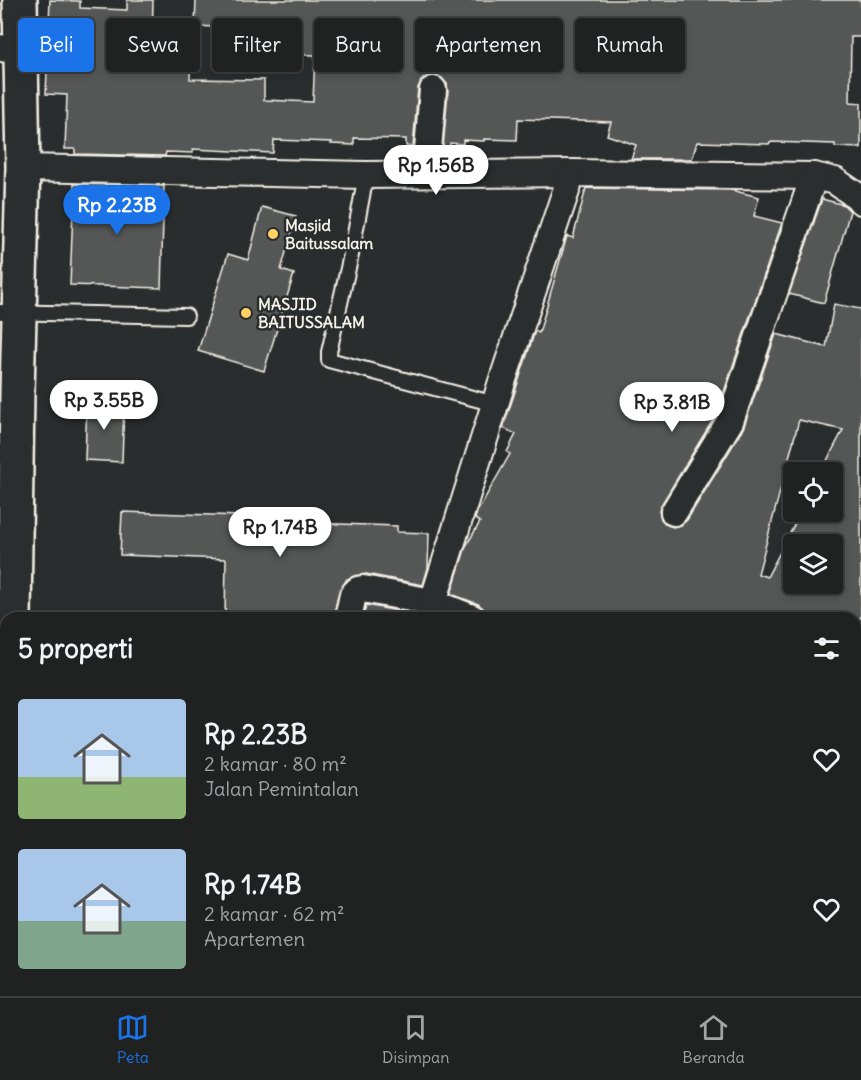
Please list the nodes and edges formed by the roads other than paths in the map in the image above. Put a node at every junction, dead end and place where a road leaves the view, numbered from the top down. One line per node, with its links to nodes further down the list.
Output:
1 (20, 0): 2 (main road)
2 (10, 50): 4 (main road)
3 (433, 90): 6 (street)
4 (23, 168): 7 (street); 10 (main road)
5 (572, 173): 6 (street); 8 (street); 13 (street)
6 (426, 174): 7 (street)
7 (366, 175): 13 (lane)
8 (814, 176): 9 (street); 14 (street)
9 (861, 201)
10 (10, 313): 11 (lane); 12 (main road)
11 (186, 316)
12 (8, 391): 16 (main road)
13 (495, 404): 15 (street)
14 (674, 512)
15 (430, 610): 17 (street)
16 (14, 612)
17 (349, 612)

